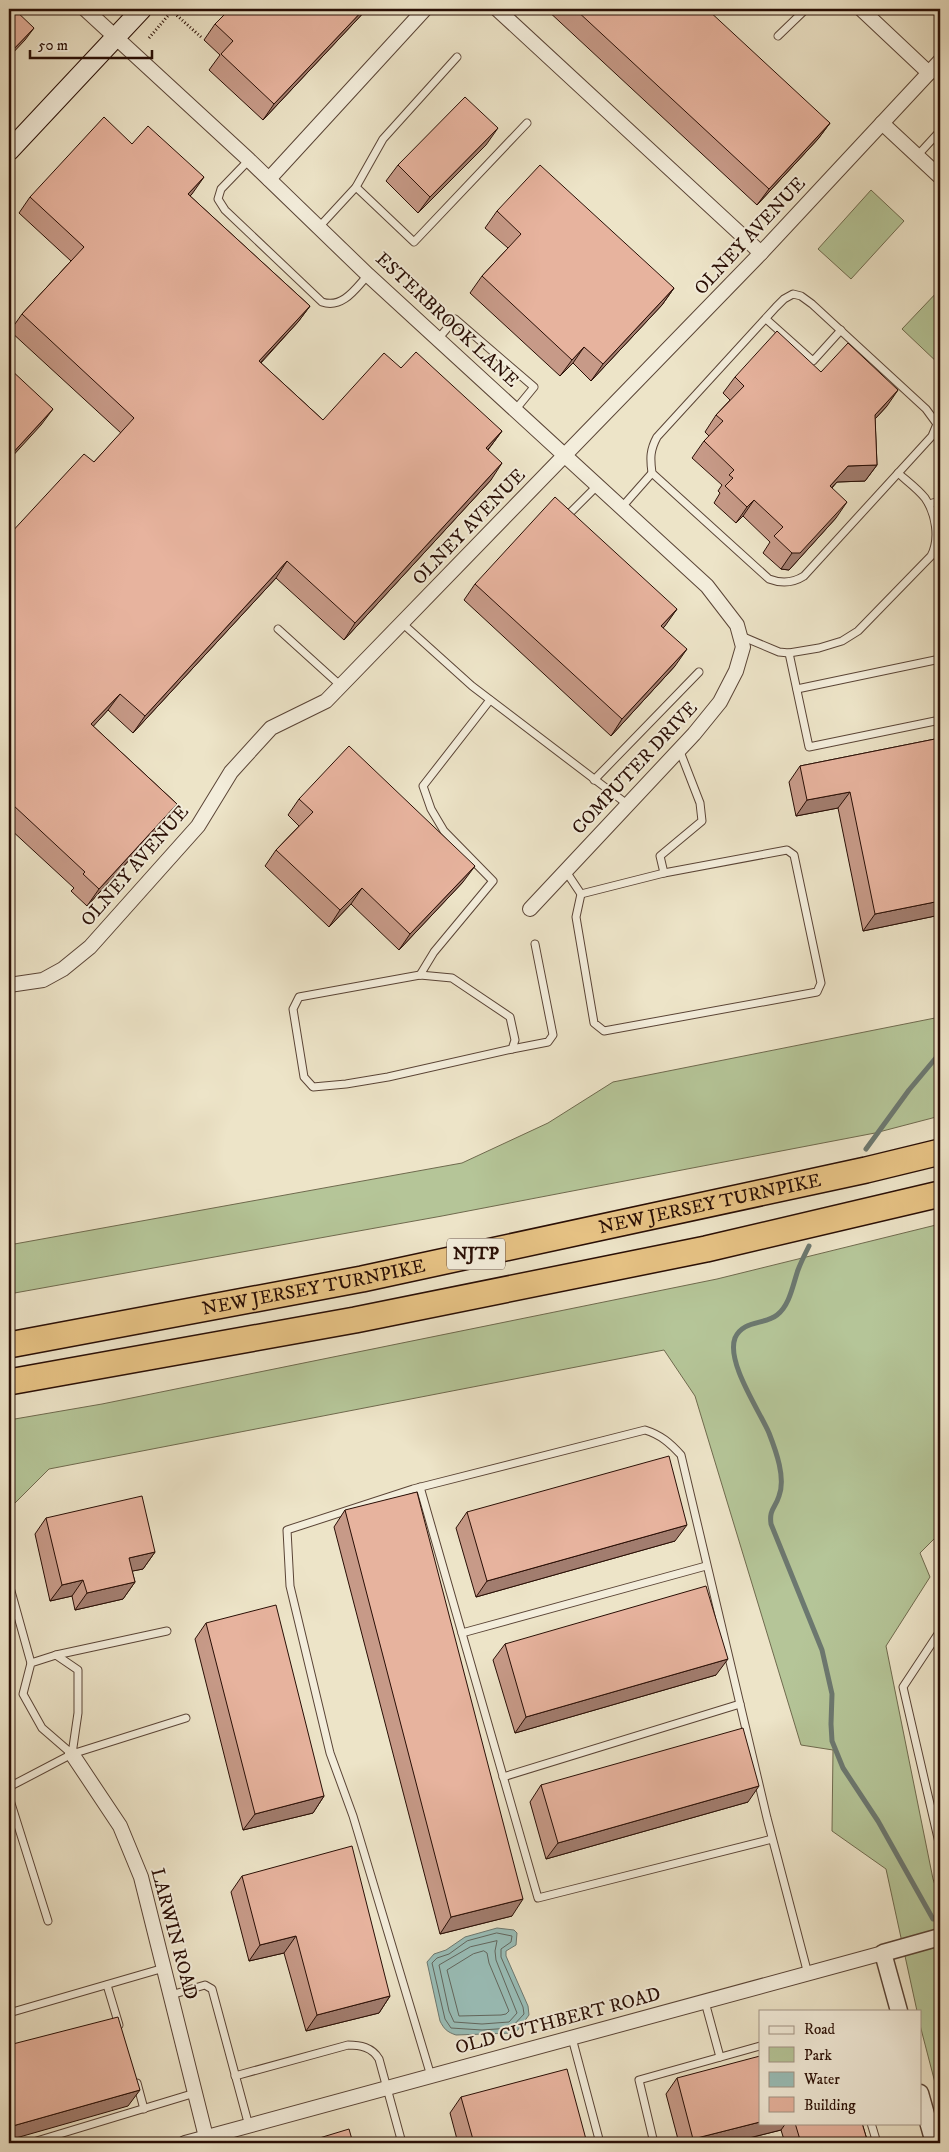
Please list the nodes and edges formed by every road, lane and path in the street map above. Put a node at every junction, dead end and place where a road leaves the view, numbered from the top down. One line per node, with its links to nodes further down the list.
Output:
1 (85, 9): 8 (street, ESTERBROOK LANE)
2 (142, 9): 8 (main road)
3 (425, 9): 21 (street)
4 (497, 9): 24 (street)
5 (806, 9): 7 (lane)
6 (861, 9): 13 (street)
7 (778, 36)
8 (116, 37): 17 (main road); 19 (street, ESTERBROOK LANE)
9 (149, 38): 10 (path)
10 (201, 38)
11 (457, 57): 22 (lane)
12 (940, 60): 13 (street, OLNEY AVENUE)
13 (929, 73): 15 (street, OLNEY AVENUE)
14 (527, 123): 22 (lane)
15 (882, 123): 18 (street); 24 (street, OLNEY AVENUE)
16 (940, 131): 18 (lane)
17 (9, 151)
18 (917, 156): 20 (street)
19 (249, 160): 21 (street, ESTERBROOK LANE); 25 (lane)
20 (940, 178)
21 (269, 179): 23 (street, ESTERBROOK LANE)
22 (356, 187): 23 (lane)
23 (320, 226): 25 (street, ESTERBROOK LANE)
24 (761, 253): 30 (street, OLNEY AVENUE)
25 (368, 275): 28 (street, ESTERBROOK LANE)
26 (766, 318): 27 (lane); 27 (lane); 31 (lane)
27 (841, 330): 32 (lane)
28 (438, 338): 29 (street, ESTERBROOK LANE); 29 (lane)
29 (516, 409): 30 (street, ESTERBROOK LANE)
30 (566, 455): 33 (street, ESTERBROOK LANE); 39 (street, OLNEY AVENUE)
31 (652, 473): 32 (lane); 36 (lane)
32 (898, 473): 35 (lane)
33 (598, 485): 36 (street, ESTERBROOK LANE); 37 (lane)
34 (940, 502): 35 (lane)
35 (929, 504): 38 (lane)
36 (622, 507): 41 (street, ESTERBROOK LANE)
37 (565, 519)
38 (938, 542): 42 (lane)
39 (402, 623): 45 (street, OLNEY AVENUE); 47 (lane)
40 (278, 629): 45 (lane)
41 (741, 637): 42 (lane); 49 (street, COMPUTER DRIVE)
42 (789, 653): 46 (lane)
43 (940, 659): 46 (lane)
44 (699, 672): 50 (lane)
45 (341, 686): 58 (street, OLNEY AVENUE)
46 (797, 689): 48 (lane)
47 (490, 700): 50 (lane); 57 (lane)
48 (940, 720)
49 (679, 749): 51 (street, COMPUTER DRIVE); 53 (lane)
50 (594, 780): 51 (lane)
51 (627, 804): 52 (street, COMPUTER DRIVE)
52 (565, 870): 54 (lane); 55 (street, COMPUTER DRIVE)
53 (664, 873): 54 (lane); 54 (lane)
54 (580, 894)
55 (530, 909)
56 (535, 944): 59 (lane)
57 (420, 975): 59 (lane); 59 (lane)
58 (9, 985)
59 (512, 1049)
60 (940, 1152): 62 (highway, NEW JERSEY TURNPIKE / NJTP)
61 (940, 1194): 63 (highway, NEW JERSEY TURNPIKE / NJTP)
62 (9, 1346)
63 (9, 1382)
64 (420, 1487): 65 (lane); 69 (lane); 96 (lane)
65 (706, 1566): 69 (lane); 72 (lane)
66 (9, 1584): 71 (lane)
67 (167, 1631): 70 (lane)
68 (940, 1631): 79 (lane)
69 (462, 1633): 75 (lane)
70 (56, 1656): 71 (lane); 74 (lane)
71 (31, 1663): 74 (lane)
72 (740, 1704): 75 (lane); 78 (lane)
73 (186, 1718): 74 (lane)
74 (72, 1754): 76 (lane); 83 (street, LARWIN ROAD)
75 (503, 1777): 78 (lane)
76 (9, 1787)
77 (9, 1797): 80 (lane)
78 (772, 1839): 84 (lane)
79 (940, 1847)
80 (48, 1921)
81 (940, 1937): 82 (street, OLD CUTHBERT ROAD)
82 (883, 1953): 84 (street, OLD CUTHBERT ROAD); 88 (street)
83 (164, 1968): 85 (lane); 86 (street, LARWIN ROAD)
84 (808, 1974): 87 (street, OLD CUTHBERT ROAD)
85 (107, 1985): 89 (lane); 90 (lane)
86 (171, 1995): 95 (lane); 98 (street, LARWIN ROAD)
87 (705, 2002): 91 (street, OLD CUTHBERT ROAD); 93 (lane)
88 (899, 2010)
89 (9, 2013)
90 (121, 2032)
91 (572, 2038): 96 (street, OLD CUTHBERT ROAD); 107 (lane)
92 (759, 2046): 93 (lane)
93 (720, 2057): 108 (lane)
94 (133, 2070): 100 (lane)
95 (236, 2076): 97 (lane); 102 (lane)
96 (431, 2076): 97 (street, OLD CUTHBERT ROAD)
97 (387, 2088): 102 (street, OLD CUTHBERT ROAD); 106 (lane)
98 (195, 2093): 100 (lane); 103 (street, LARWIN ROAD)
99 (922, 2100): 110 (street)
100 (144, 2109): 104 (lane)
101 (871, 2124): 109 (lane)
102 (249, 2126): 103 (street, OLD CUTHBERT ROAD)
103 (205, 2140): 105 (street, OLD CUTHBERT ROAD)
104 (30, 2143)
105 (185, 2143)
106 (402, 2143)
107 (600, 2143)
108 (654, 2143)
109 (877, 2143)
110 (934, 2143)

